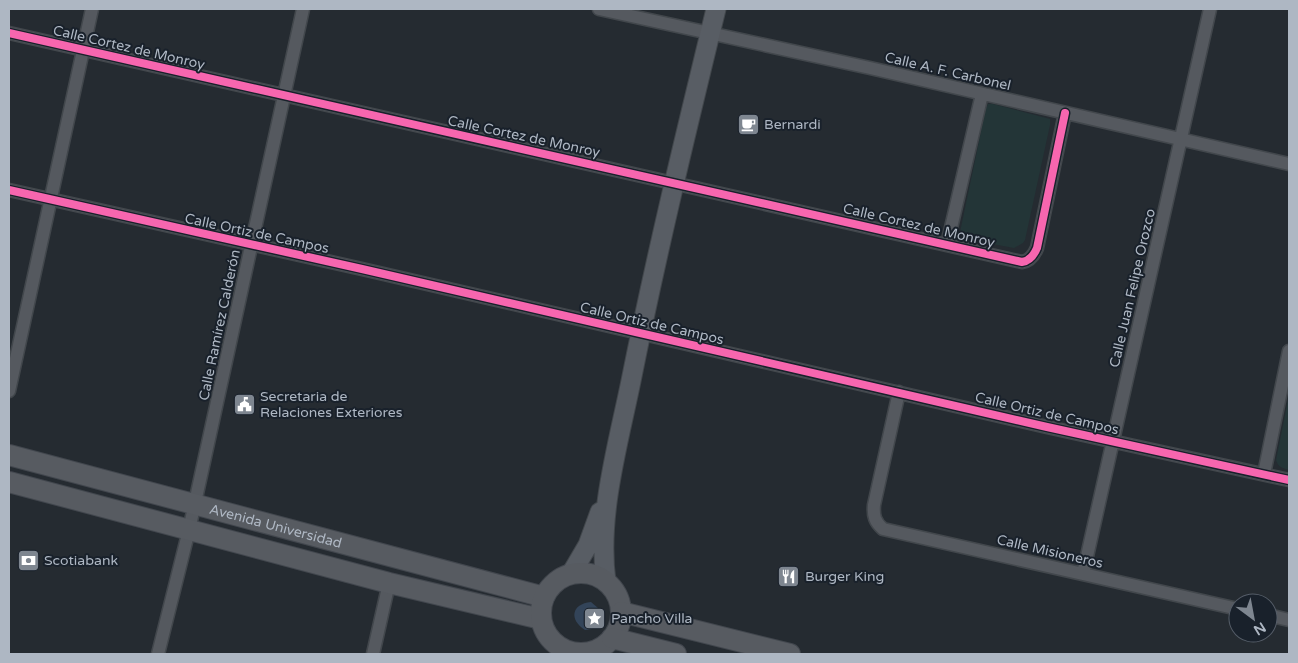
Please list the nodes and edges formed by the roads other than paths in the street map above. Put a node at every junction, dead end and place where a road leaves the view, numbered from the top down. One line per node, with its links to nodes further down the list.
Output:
1 (92, 9): 8 (street)
2 (303, 9): 10 (street, Calle Ramírez Calderón)
3 (599, 9): 7 (street, Calle A. F. Carbonel)
4 (716, 9): 7 (main road)
5 (1210, 9): 12 (street, Calle Juan Felipe Orozco)
6 (9, 32): 8 (street, Calle Cortez de Monroy)
7 (710, 33): 9 (street, Calle A. F. Carbonel); 14 (main road)
8 (82, 50): 10 (street, Calle Cortez de Monroy); 16 (street)
9 (982, 94): 11 (street, Calle A. F. Carbonel); 18 (street)
10 (283, 95): 14 (street, Calle Cortez de Monroy); 17 (street, Calle Ramírez Calderón)
11 (1065, 113): 12 (street, Calle A. F. Carbonel); 18 (street, Calle Cortez de Monroy)
12 (1181, 139): 13 (street, Calle A. F. Carbonel); 23 (street, Calle Juan Felipe Orozco)
13 (1289, 164)
14 (675, 182): 18 (street, Calle Cortez de Monroy); 19 (main road)
15 (9, 190): 16 (street, Calle Ortiz de Campos)
16 (51, 200): 17 (street, Calle Ortiz de Campos); 21 (street)
17 (252, 245): 19 (street, Calle Ortiz de Campos); 29 (street, Calle Ramírez Calderón)
18 (947, 245)
19 (640, 334): 22 (street, Calle Ortiz de Campos); 28 (main road)
20 (1289, 351): 25 (street)
21 (9, 391)
22 (898, 392): 23 (street, Calle Ortiz de Campos); 32 (street, Calle Misioneros)
23 (1112, 441): 25 (street, Calle Ortiz de Campos); 32 (street, Calle Juan Felipe Orozco)
24 (9, 455): 29 (main road, Avenida Universidad)
25 (1264, 474): 26 (street, Calle Ortiz de Campos)
26 (1289, 480)
27 (9, 482): 30 (main road, Avenida Universidad)
28 (610, 485): 31 (main road); 33 (main road)
29 (195, 504): 30 (street, Calle Ramírez Calderón); 35 (main road, Avenida Universidad)
30 (189, 530): 34 (main road, Avenida Universidad); 41 (street, Calle Ramírez Calderón)
31 (571, 574): 33 (main road); 35 (main road)
32 (1083, 574): 36 (street, Calle Misioneros)
33 (606, 582): 37 (main road)
34 (389, 583): 38 (main road, Avenida Universidad); 42 (street)
35 (544, 597): 38 (main road)
36 (1228, 607)
37 (621, 612): 39 (main road); 45 (main road)
38 (541, 619): 40 (main road)
39 (612, 638): 43 (main road); 44 (main road)
40 (561, 651): 43 (main road)
41 (158, 654)
42 (373, 654)
43 (582, 654)
44 (676, 654)
45 (790, 654)

